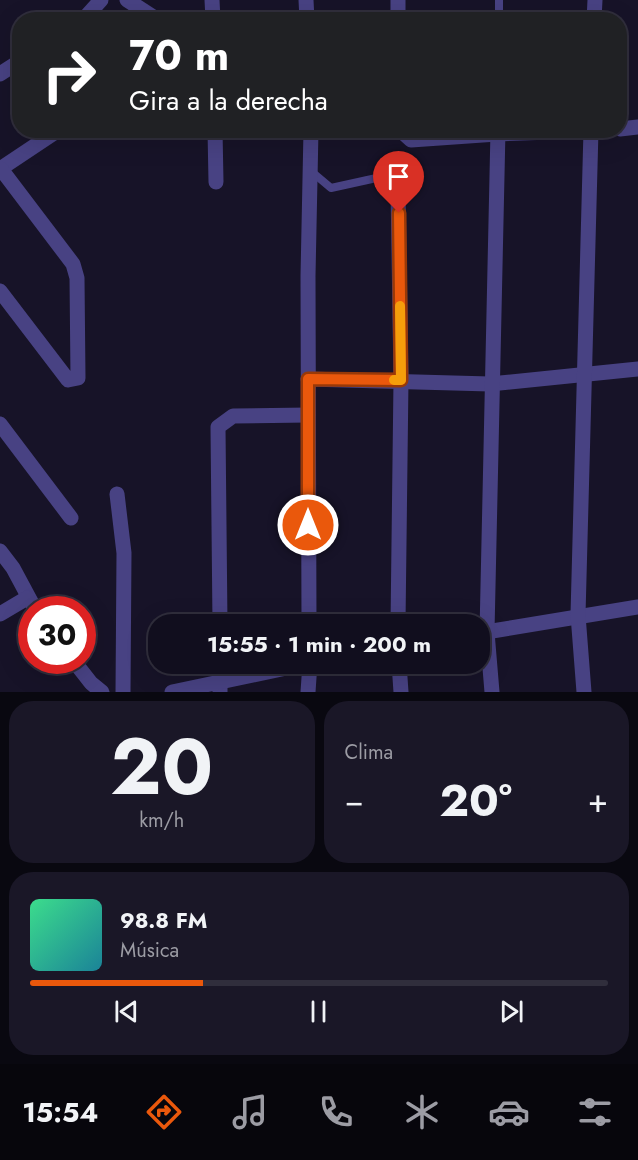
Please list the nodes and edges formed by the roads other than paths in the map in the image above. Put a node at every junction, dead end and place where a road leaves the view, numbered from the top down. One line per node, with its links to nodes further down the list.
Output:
1 (101, 0): 3 (street)
2 (127, 0): 4 (street)
3 (90, 12)
4 (146, 12)
5 (47, 138): 12 (street)
6 (215, 138): 14 (street)
7 (311, 138): 13 (street)
8 (409, 138): 9 (street)
9 (432, 138)
10 (497, 138): 21 (street)
11 (591, 138): 18 (street)
12 (1, 169): 16 (street)
13 (312, 172): 15 (lane); 19 (street)
14 (216, 182)
15 (398, 189): 20 (street)
16 (0, 291)
17 (638, 369): 18 (street)
18 (583, 377): 21 (street); 36 (street)
19 (308, 379): 20 (street); 22 (street)
20 (401, 380): 21 (street); 34 (street)
21 (490, 384): 35 (street)
22 (308, 416): 32 (street); 33 (street)
23 (0, 424): 25 (street)
24 (117, 494): 43 (street)
25 (71, 518)
26 (0, 551): 27 (street)
27 (6, 572): 28 (street)
28 (18, 602)
29 (18, 605): 31 (street)
30 (638, 607): 36 (street)
31 (0, 614)
32 (220, 614)
33 (309, 614)
34 (398, 614)
35 (484, 614)
36 (578, 615): 37 (street); 48 (street)
37 (490, 632)
38 (84, 674): 42 (street)
39 (400, 674): 46 (street)
40 (490, 674): 47 (street)
41 (220, 686): 44 (street); 45 (street)
42 (102, 692)
43 (123, 692)
44 (172, 692)
45 (308, 692)
46 (401, 692)
47 (492, 692)
48 (584, 692)

